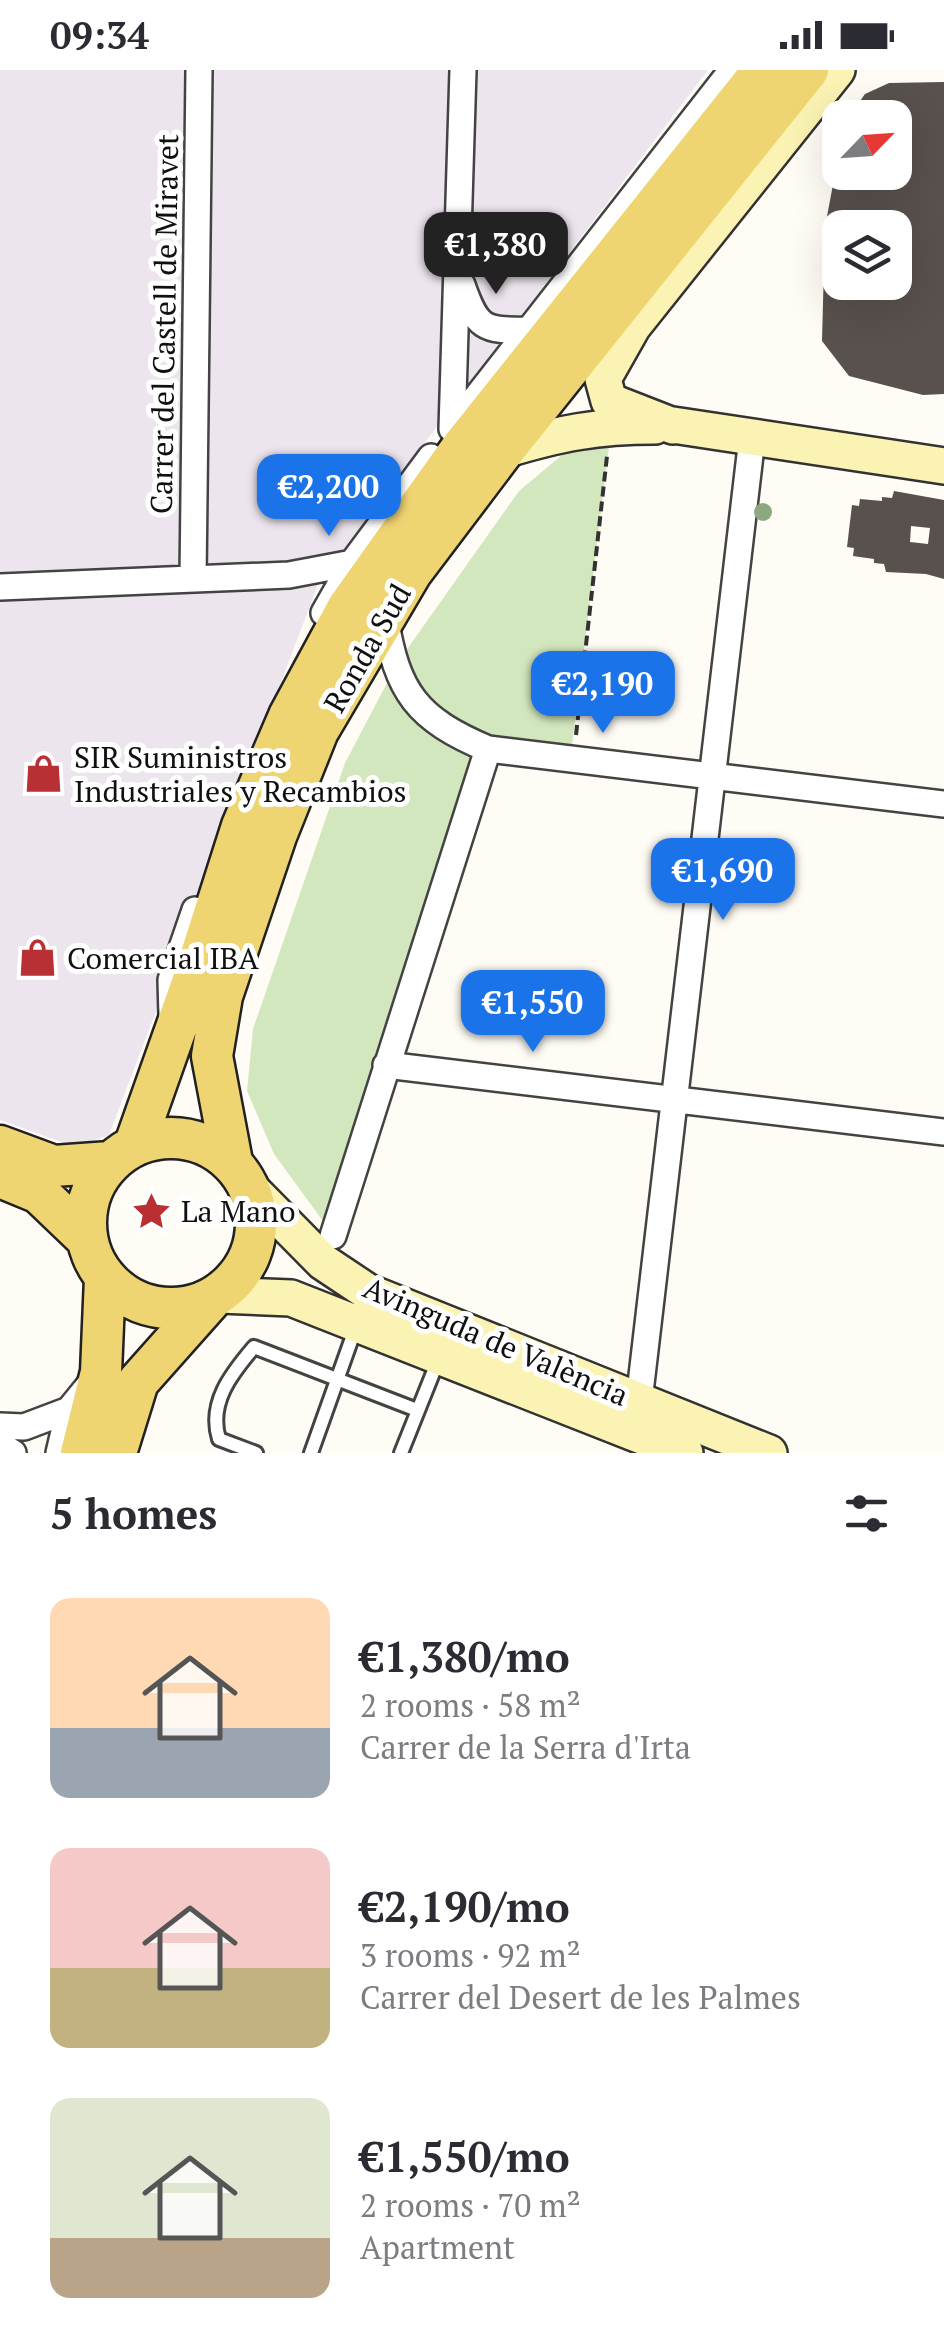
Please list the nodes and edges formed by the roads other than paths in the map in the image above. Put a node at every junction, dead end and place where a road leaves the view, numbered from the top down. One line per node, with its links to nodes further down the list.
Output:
1 (199, 70): 17 (street, Carrer del Castell de Miravet)
2 (463, 70): 7 (street)
3 (732, 70): 8 (street, Ronda Sud)
4 (763, 70): 15 (main road, Ronda Sud)
5 (808, 70): 9 (main road, Ronda Sud)
6 (836, 70): 10 (main road)
7 (459, 276): 8 (street); 11 (street)
8 (528, 330): 11 (street, Ronda Sud)
9 (581, 357): 10 (main road); 13 (main road, Ronda Sud)
10 (673, 426): 12 (main road); 13 (main road)
11 (452, 428): 15 (street, Ronda Sud)
12 (752, 438): 14 (main road); 22 (street)
13 (504, 450): 20 (main road, Ronda Sud)
14 (944, 466)
15 (366, 560): 16 (street); 19 (street, Ronda Sud); 24 (main road, Ronda Sud)
16 (289, 575): 17 (street); 19 (street)
17 (193, 579): 18 (street)
18 (0, 587)
19 (330, 602): 24 (street, Ronda Sud)
20 (385, 617): 21 (street); 30 (main road, Ronda Sud)
21 (488, 749): 22 (street); 25 (street)
22 (712, 776): 23 (street); 26 (street)
23 (944, 804)
24 (173, 1041): 29 (main road, Ronda Sud)
25 (386, 1065): 26 (street); 32 (street)
26 (674, 1099): 27 (street); 40 (street)
27 (944, 1132)
28 (0, 1146): 29 (main road)
29 (123, 1153): 30 (main road); 33 (main road)
30 (241, 1175): 35 (main road); 40 (main road, Avinguda de València)
31 (0, 1178): 33 (main road)
32 (332, 1236)
33 (86, 1238): 34 (main road)
34 (105, 1278): 35 (main road); 38 (main road)
35 (215, 1298): 36 (main road, Avinguda de València); 38 (main road)
36 (358, 1322): 37 (main road, Avinguda de València); 39 (lane)
37 (440, 1355): 42 (lane); 52 (main road, Avinguda de València)
38 (119, 1377): 41 (street); 45 (main road); 48 (main road)
39 (337, 1379): 42 (lane); 49 (lane); 50 (lane)
40 (639, 1401): 53 (main road, Avinguda de València)
41 (69, 1410): 43 (street); 47 (street)
42 (418, 1410): 51 (lane)
43 (0, 1426)
44 (0, 1445): 46 (street)
45 (133, 1452)
46 (13, 1453)
47 (59, 1453)
48 (80, 1453)
49 (256, 1453)
50 (311, 1453)
51 (401, 1453)
52 (684, 1453)
53 (769, 1453)

